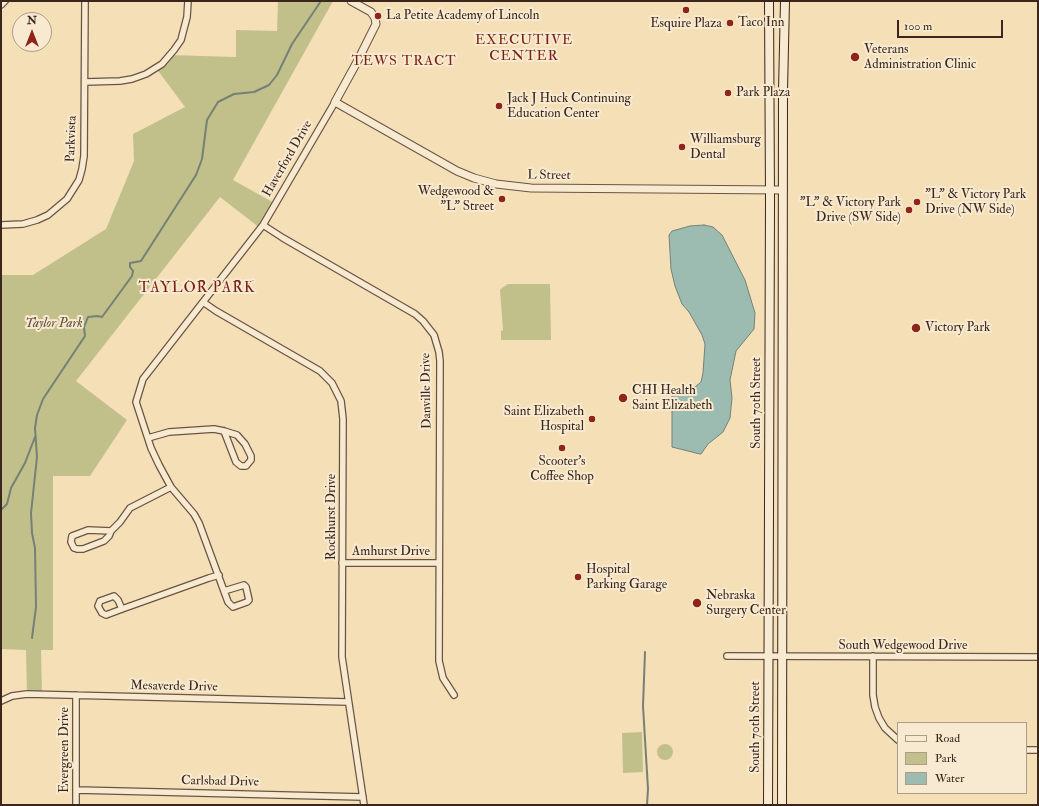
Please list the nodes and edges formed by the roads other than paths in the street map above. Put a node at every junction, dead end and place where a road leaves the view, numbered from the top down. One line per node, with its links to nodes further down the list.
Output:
1 (5, 1): 7 (street)
2 (85, 1): 8 (street, Parkvista)
3 (188, 1): 8 (street)
4 (351, 1): 9 (street, Haverford Drive)
5 (769, 1): 10 (main road, South 70th Street)
6 (785, 1): 11 (main road, South 70th Street)
7 (1, 5)
8 (85, 82): 12 (street, Parkvista)
9 (335, 102): 10 (street, L Street); 13 (street, Haverford Drive)
10 (770, 190): 11 (street, L Street); 26 (main road, South 70th Street)
11 (783, 190): 27 (main road, South 70th Street)
12 (1, 225)
13 (263, 225): 14 (street, Haverford Drive); 20 (street, Danville Drive)
14 (203, 302): 16 (street, Haverford Drive); 19 (street, Rockhurst Drive)
15 (224, 430): 15 (street); 16 (street)
16 (148, 438): 17 (street)
17 (171, 487): 18 (street); 21 (street)
18 (110, 531): 18 (street)
19 (342, 563): 20 (street, Amhurst Drive); 32 (street, Rockhurst Drive)
20 (439, 563): 29 (street, Danville Drive)
21 (219, 575): 22 (street); 23 (street)
22 (224, 591): 22 (street)
23 (122, 609)
24 (727, 656): 26 (street, South Wedgewood Drive)
25 (873, 656): 27 (street, South Wedgewood Drive); 28 (street, South Wedgewood Drive); 33 (street)
26 (768, 657): 27 (street, South Wedgewood Drive); 40 (main road, South 70th Street)
27 (782, 657): 41 (main road, South 70th Street)
28 (1038, 657)
29 (454, 695)
30 (76, 696): 31 (street, Mesaverde Drive); 32 (street, Mesaverde Drive); 36 (street, Evergreen Drive)
31 (1, 702)
32 (348, 702): 37 (street, Rockhurst Drive)
33 (897, 739)
34 (1027, 750): 35 (street)
35 (1038, 750)
36 (76, 790): 37 (street, Carlsbad Drive); 38 (street, Evergreen Drive)
37 (363, 796): 39 (street, Rockhurst Drive)
38 (76, 805)
39 (364, 805)
40 (768, 805)
41 (782, 805)

